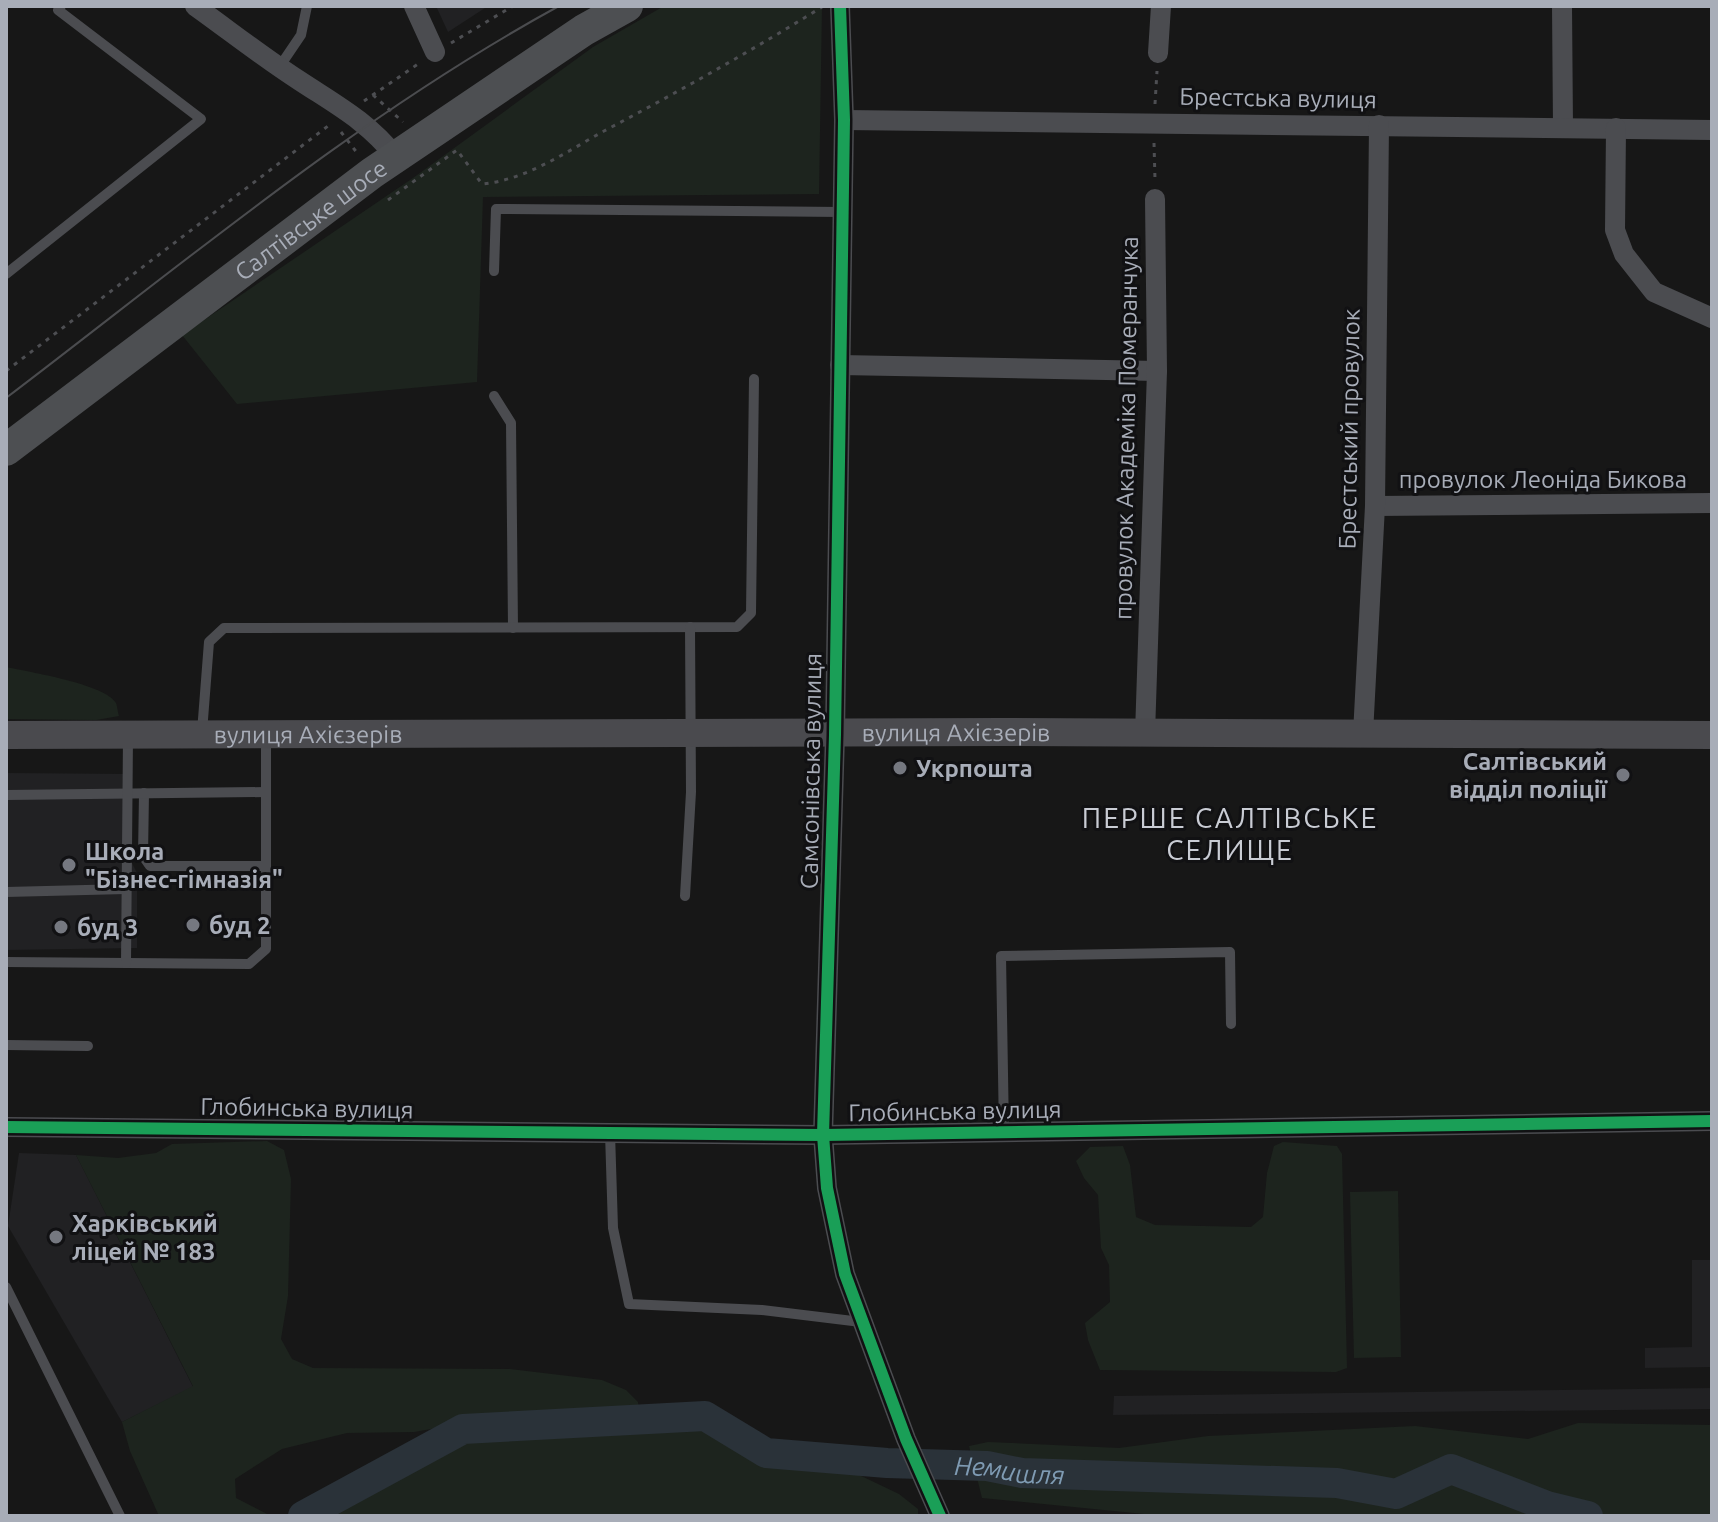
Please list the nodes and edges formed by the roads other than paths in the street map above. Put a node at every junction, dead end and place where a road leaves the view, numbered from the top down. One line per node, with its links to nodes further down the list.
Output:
1 (61, 6): 21 (lane)
2 (195, 6): 11 (street)
3 (307, 6): 11 (lane)
4 (414, 6): 9 (street)
5 (627, 6): 17 (main road, Салтівське шосе)
6 (840, 6): 12 (street, Самсонівська вулиця)
7 (1161, 6): 10 (street)
8 (1562, 6): 14 (street)
9 (435, 52)
10 (1158, 53)
11 (280, 66): 17 (street)
12 (844, 120): 13 (street, Брестська вулиця); 19 (street, Самсонівська вулиця)
13 (1379, 125): 14 (street, Брестська вулиця); 29 (street, Брестський провулок)
14 (1563, 127): 15 (street, Брестська вулиця)
15 (1616, 128): 16 (street, Брестська вулиця); 22 (street)
16 (1712, 130)
17 (396, 157): 27 (main road, Салтівське шосе)
18 (1155, 199): 24 (street, провулок Академіка Померанчука)
19 (842, 212): 20 (lane); 23 (street, Самсонівська вулиця)
20 (494, 271)
21 (6, 274)
22 (1712, 318)
23 (840, 365): 24 (street); 37 (street, Самсонівська вулиця)
24 (1157, 371): 32 (street, провулок Академіка Померанчука)
25 (754, 379): 30 (lane)
26 (494, 396): 31 (lane)
27 (6, 450)
28 (1712, 503): 29 (street, провулок Леоніда Бикова)
29 (1375, 506): 33 (street, Брестський провулок)
30 (690, 627): 31 (lane); 36 (lane)
31 (513, 628): 39 (lane)
32 (1145, 734): 33 (main road, вулиця Ахієзерів); 37 (main road, вулиця Ахієзерів)
33 (1363, 734): 38 (main road, вулиця Ахієзерів)
34 (6, 735): 35 (main road, вулиця Ахієзерів)
35 (128, 735): 39 (main road, вулиця Ахієзерів); 44 (lane)
36 (691, 735): 37 (main road, вулиця Ахієзерів); 40 (main road, вулиця Ахієзерів); 49 (lane)
37 (835, 735): 59 (street, Самсонівська вулиця)
38 (1712, 735)
39 (201, 736): 40 (main road, вулиця Ахієзерів)
40 (266, 736): 41 (lane)
41 (266, 792): 42 (lane); 46 (lane)
42 (144, 793): 43 (lane); 45 (lane)
43 (6, 795)
44 (127, 856): 45 (lane); 47 (lane)
45 (143, 856): 46 (lane)
46 (266, 866): 51 (lane)
47 (126, 889): 48 (lane); 51 (lane)
48 (6, 892)
49 (685, 896)
50 (6, 962): 51 (lane)
51 (126, 963)
52 (1231, 1024): 57 (lane)
53 (6, 1045): 54 (lane)
54 (88, 1046)
55 (1712, 1121): 57 (street, Глобинська вулиця)
56 (6, 1127): 58 (street, Глобинська вулиця)
57 (1004, 1132): 59 (street, Глобинська вулиця)
58 (610, 1133): 59 (street, Глобинська вулиця); 61 (lane)
59 (823, 1135): 61 (street, Самсонівська вулиця)
60 (6, 1287): 63 (lane)
61 (861, 1322): 62 (street, Самсонівська вулиця)
62 (938, 1513)
63 (120, 1516)

